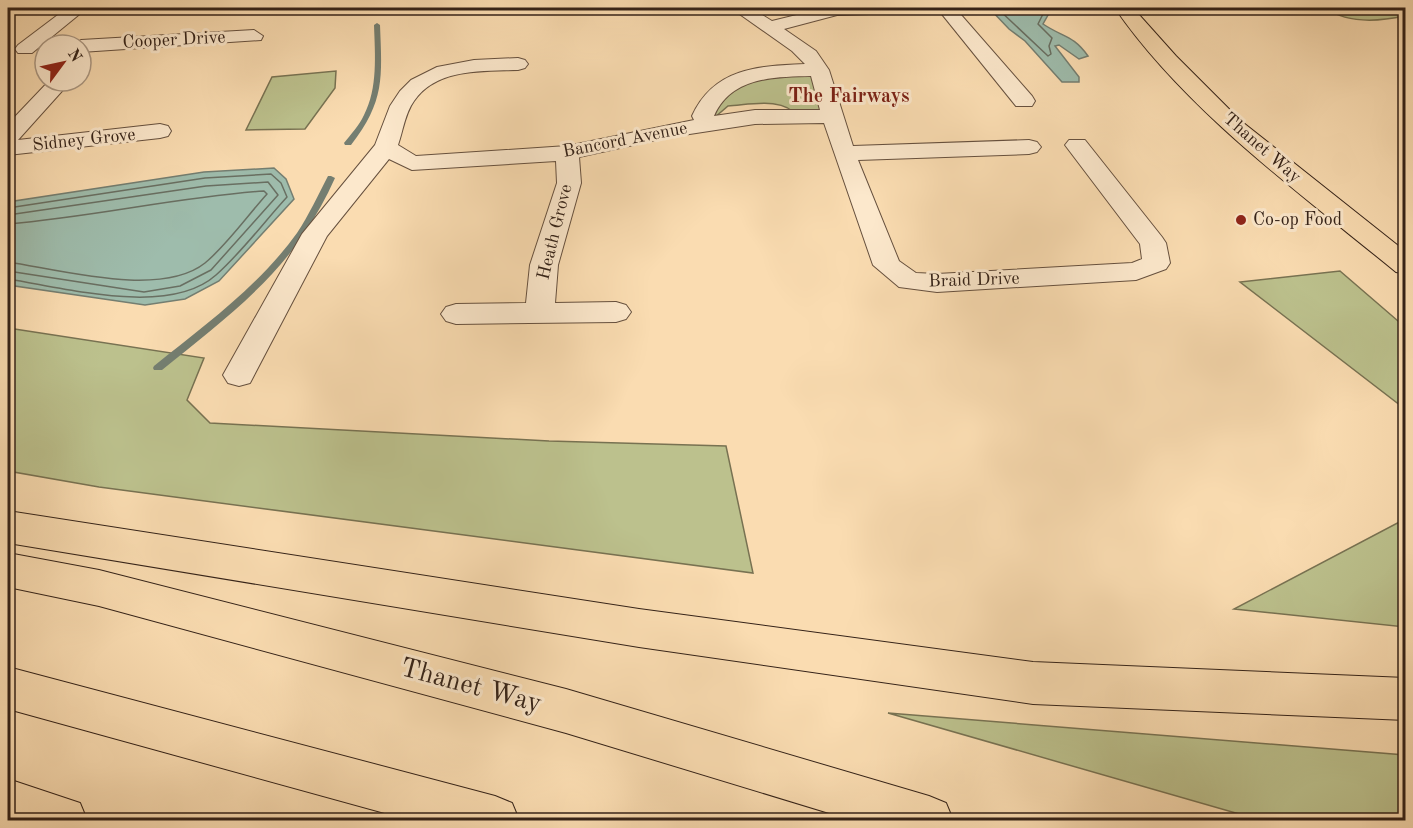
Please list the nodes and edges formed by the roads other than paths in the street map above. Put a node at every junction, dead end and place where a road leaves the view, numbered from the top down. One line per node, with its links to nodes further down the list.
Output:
1 (78, 8): 10 (street)
2 (741, 8): 6 (street, Braid Drive)
3 (901, 8): 6 (street)
4 (946, 8): 14 (street)
5 (1123, 11): 25 (main road, Thanet Way)
6 (769, 27): 12 (street, Braid Drive)
7 (254, 36): 9 (street, Cooper Drive)
8 (33, 49): 10 (street)
9 (93, 49)
10 (16, 50)
11 (518, 64): 20 (street)
12 (819, 70): 15 (street, Braid Drive); 16 (street)
13 (50, 93): 18 (street)
14 (1024, 101)
15 (833, 116): 16 (street, Bancord Avenue); 24 (street, Braid Drive)
16 (706, 124): 23 (street, Bancord Avenue)
17 (160, 131): 22 (street, Sidney Grove)
18 (8, 137)
19 (1077, 145): 24 (street, Braid Drive)
20 (386, 147): 23 (street, Bancord Avenue); 29 (street)
21 (1029, 147): 24 (street)
22 (8, 148)
23 (567, 153): 26 (street, Heath Grove)
24 (844, 153)
25 (1406, 266)
26 (540, 311): 27 (street); 28 (street)
27 (616, 312)
28 (456, 314)
29 (239, 375)
30 (8, 527): 33 (main road)
31 (8, 570): 37 (main road, Thanet Way)
32 (8, 688): 36 (main road)
33 (1406, 699)
34 (8, 803): 35 (main road)
35 (63, 820)
36 (495, 820)
37 (929, 820)

